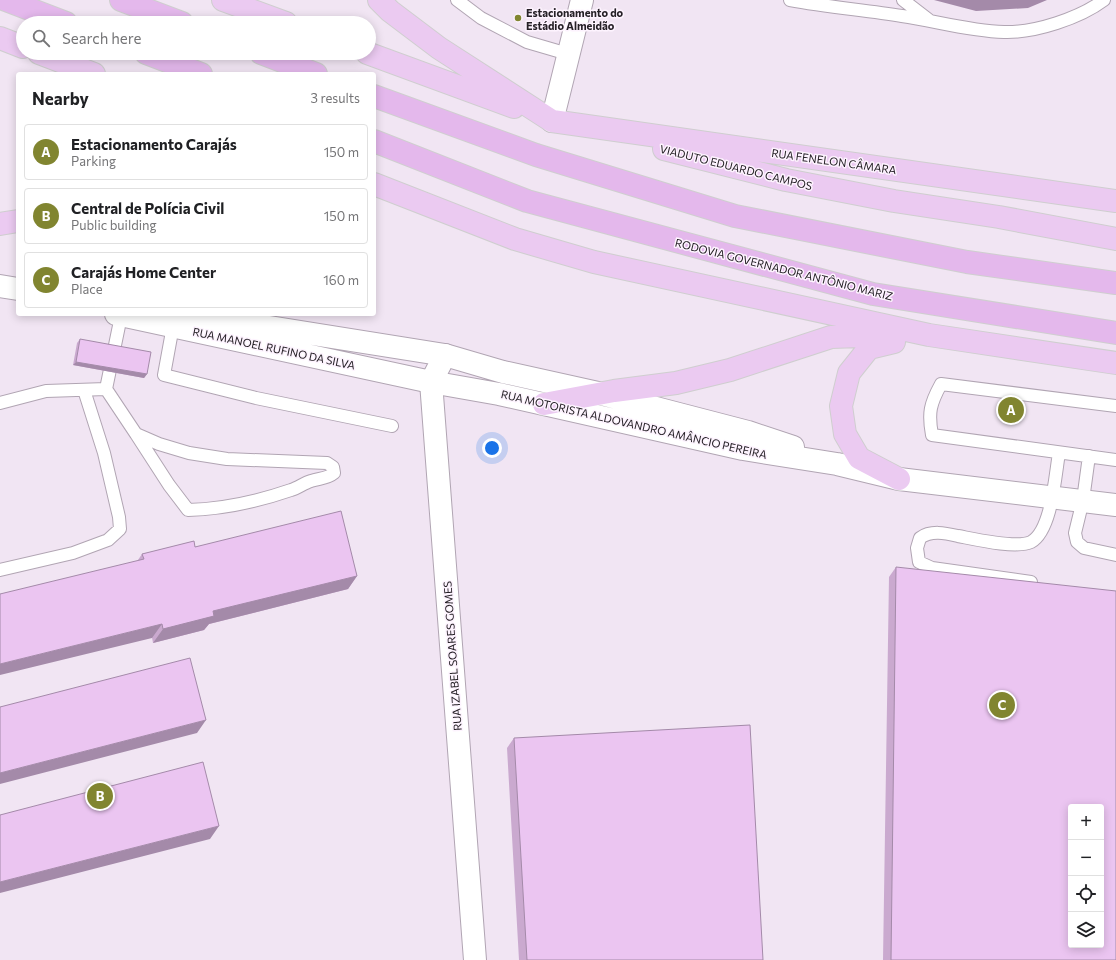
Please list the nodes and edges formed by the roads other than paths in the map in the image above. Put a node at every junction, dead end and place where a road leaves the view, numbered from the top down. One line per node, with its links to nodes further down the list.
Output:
1 (6, 0): 10 (highway)
2 (121, 0): 11 (highway)
3 (223, 0): 12 (main road)
4 (379, 0): 26 (main road)
5 (457, 0): 16 (lane)
6 (582, 0): 16 (main road)
7 (790, 0): 13 (lane)
8 (903, 0): 13 (lane)
9 (1104, 0): 13 (lane)
10 (48, 16)
11 (163, 16)
12 (267, 16)
13 (932, 22)
14 (0, 38): 15 (main road)
15 (16, 44)
16 (568, 54): 26 (main road)
17 (376, 56): 26 (main road, VIADUTO EDUARDO CAMPOS)
18 (53, 60): 21 (main road)
19 (164, 60): 23 (highway)
20 (279, 60): 24 (highway)
21 (70, 69): 22 (main road)
22 (84, 72)
23 (196, 72)
24 (311, 72)
25 (376, 97): 33 (highway)
26 (552, 121): 29 (main road, RUA FENELON CÂMARA); 32 (main road, VIADUTO EDUARDO CAMPOS)
27 (376, 142): 39 (highway, RODOVIA GOVERNADOR ANTÔNIO MARIZ)
28 (376, 185): 40 (main road)
29 (1116, 201)
30 (16, 221): 31 (main road)
31 (0, 224)
32 (1116, 239)
33 (1116, 283)
34 (0, 286): 35 (main road)
35 (16, 289)
36 (118, 316): 44 (lane)
37 (130, 316): 38 (main road, RUA MANOEL RUFINO DA SILVA)
38 (180, 320): 41 (main road, RUA MANOEL RUFINO DA SILVA); 43 (main road, RUA MANOEL RUFINO DA SILVA); 50 (lane)
39 (1116, 333)
40 (928, 335): 42 (main road); 46 (main road); 56 (main road)
41 (445, 355): 43 (main road); 46 (main road, RUA MOTORISTA ALDOVANDRO AMÂNCIO PEREIRA)
42 (1116, 363)
43 (431, 382): 48 (main road, RUA MOTORISTA ALDOVANDRO AMÂNCIO PEREIRA); 63 (main road, RUA IZABEL SOARES GOMES)
44 (106, 389): 45 (lane); 51 (lane)
45 (84, 390): 47 (lane); 61 (lane)
46 (598, 393): 48 (main road); 55 (main road, RUA MOTORISTA ALDOVANDRO AMÂNCIO PEREIRA)
47 (0, 404)
48 (544, 404): 55 (main road, RUA MOTORISTA ALDOVANDRO AMÂNCIO PEREIRA)
49 (1116, 406): 52 (lane)
50 (392, 426)
51 (136, 434): 51 (lane)
52 (1059, 453): 53 (lane); 57 (lane)
53 (1089, 456): 54 (lane); 58 (lane)
54 (1116, 460)
55 (837, 464): 56 (main road, RUA MOTORISTA ALDOVANDRO AMÂNCIO PEREIRA)
56 (899, 479): 57 (main road, RUA MOTORISTA ALDOVANDRO AMÂNCIO PEREIRA)
57 (1052, 498): 58 (main road, RUA MOTORISTA ALDOVANDRO AMÂNCIO PEREIRA); 62 (lane)
58 (1083, 500): 59 (main road, RUA MOTORISTA ALDOVANDRO AMÂNCIO PEREIRA); 60 (lane)
59 (1116, 505)
60 (1116, 555)
61 (0, 570)
62 (1039, 584)
63 (475, 960)

